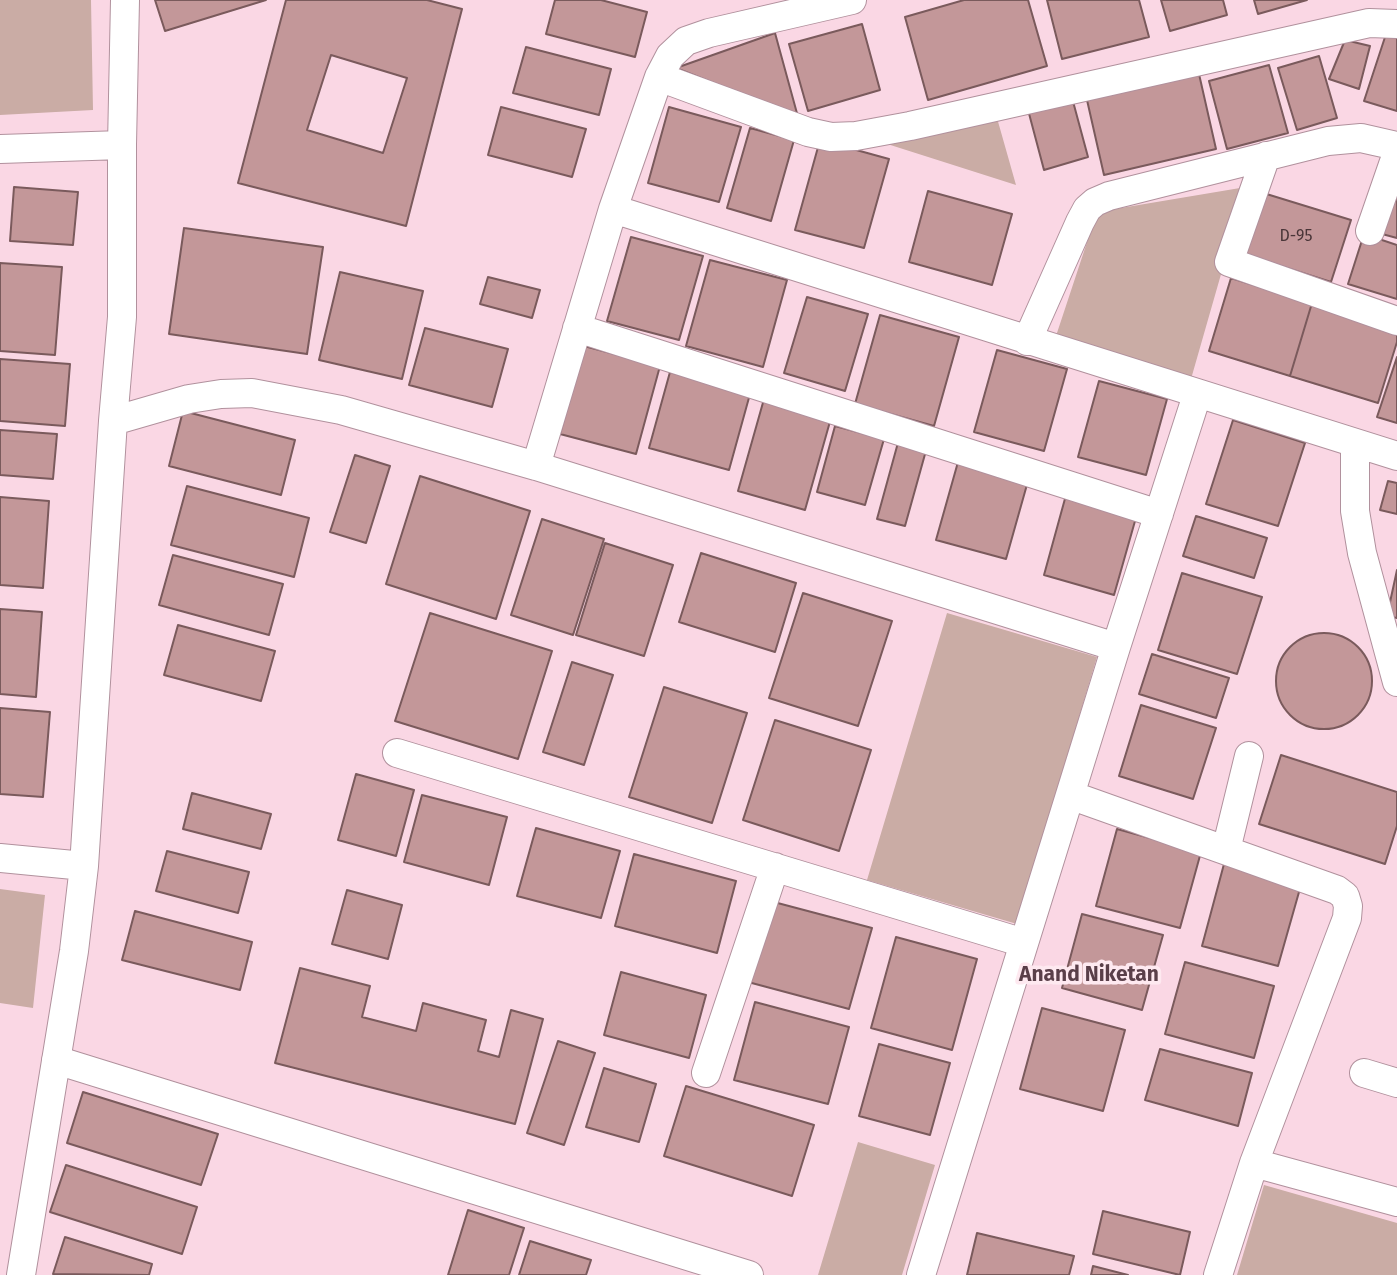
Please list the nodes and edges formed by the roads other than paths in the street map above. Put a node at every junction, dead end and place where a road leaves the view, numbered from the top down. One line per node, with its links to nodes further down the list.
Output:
1 (125, 0): 5 (street)
2 (852, 0): 4 (street)
3 (1397, 24): 4 (street)
4 (659, 77): 10 (street)
5 (122, 145): 7 (street); 16 (street)
6 (1397, 146): 9 (street)
7 (0, 149)
8 (1397, 153): 11 (street)
9 (1266, 156): 12 (street); 14 (street)
10 (613, 209): 13 (street); 14 (street)
11 (1370, 231)
12 (1397, 321)
13 (577, 328): 19 (street); 20 (street)
14 (1027, 341): 15 (street)
15 (1197, 395): 17 (street); 20 (street)
16 (120, 419): 19 (street); 28 (street)
17 (1355, 443): 18 (street); 22 (street)
18 (1397, 456)
19 (536, 466): 21 (street)
20 (1159, 514): 21 (street)
21 (1116, 647): 25 (street)
22 (1397, 682)
23 (397, 753): 29 (street)
24 (1249, 756): 26 (street)
25 (1070, 795): 26 (street); 30 (street)
26 (1226, 850): 35 (street)
27 (0, 858): 28 (street)
28 (84, 866): 31 (street)
29 (775, 867): 30 (street); 32 (street)
30 (1024, 943): 39 (street)
31 (56, 1060): 37 (street); 38 (street)
32 (706, 1073)
33 (1364, 1073): 34 (street)
34 (1397, 1083)
35 (1254, 1163): 36 (street); 40 (street)
36 (1397, 1202)
37 (21, 1275)
38 (749, 1275)
39 (921, 1275)
40 (1218, 1275)

